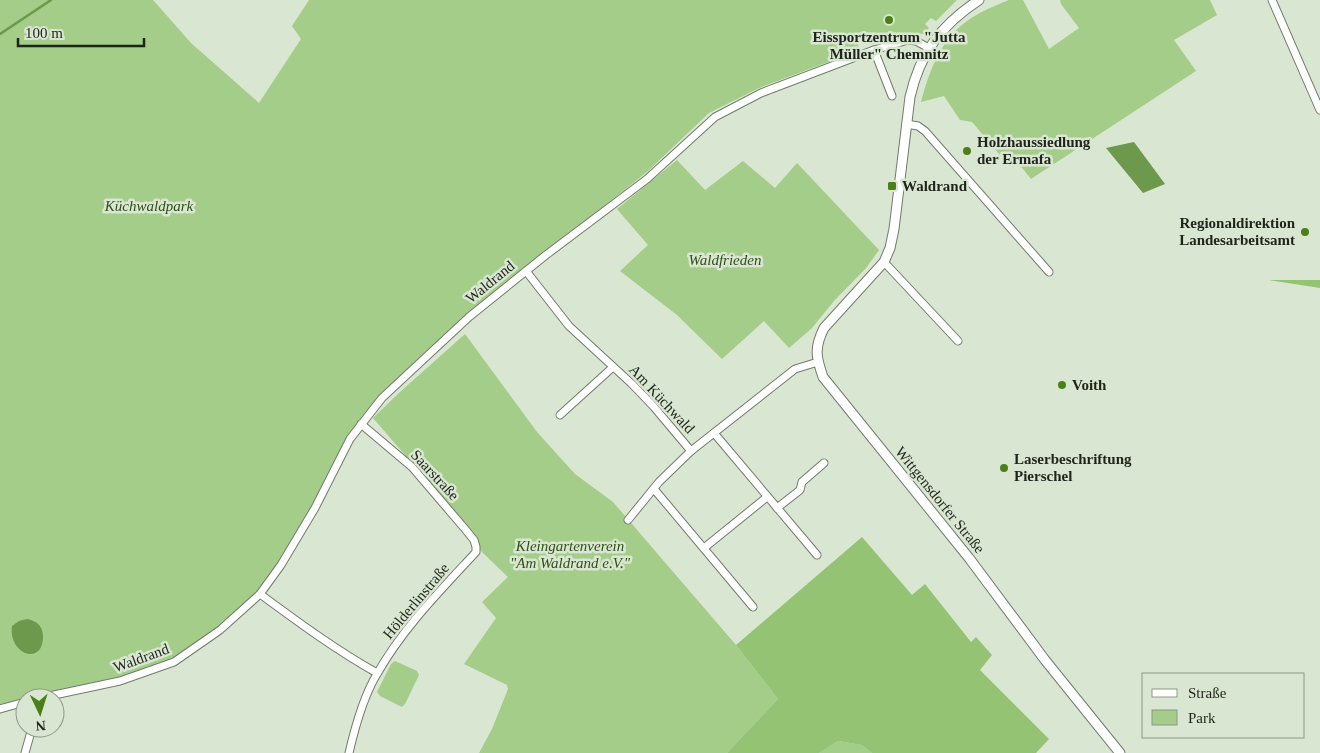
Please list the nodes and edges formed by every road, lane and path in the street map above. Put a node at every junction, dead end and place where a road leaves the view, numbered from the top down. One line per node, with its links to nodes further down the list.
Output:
1 (979, 0): 3 (street, Wittgensdorfer Straße)
2 (1272, 0): 6 (street)
3 (929, 48): 4 (street, Waldrand); 7 (street, Wittgensdorfer Straße)
4 (874, 50): 5 (street); 9 (street, Waldrand)
5 (892, 96)
6 (1320, 110)
7 (906, 124): 8 (street, Wittgensdorfer Straße); 10 (street)
8 (884, 262): 11 (street); 12 (street, Wittgensdorfer Straße)
9 (526, 271): 13 (street, Am Küchwald); 15 (street, Waldrand)
10 (1049, 272)
11 (958, 341)
12 (818, 362): 16 (street, Am Küchwald); 35 (street, Wittgensdorfer Straße)
13 (613, 367): 14 (street, Am Küchwald); 17 (street, Am Küchwald)
14 (560, 415)
15 (361, 424): 24 (street, Saarstraße); 26 (street, Waldrand)
16 (714, 433): 17 (street, Am Küchwald); 20 (street, Am Küchwald)
17 (691, 451): 19 (street, Am Küchwald)
18 (824, 463): 21 (street)
19 (654, 489): 22 (street, Am Küchwald); 23 (street)
20 (767, 497): 21 (street, Am Küchwald); 23 (street)
21 (777, 508): 25 (street, Am Küchwald)
22 (628, 520)
23 (704, 548): 27 (street)
24 (476, 552): 28 (street, Hölderlinstraße)
25 (817, 555)
26 (260, 594): 28 (street); 29 (street, Waldrand)
27 (753, 607)
28 (377, 673): 34 (street, Hölderlinstraße)
29 (65, 694)
30 (15, 705): 31 (street)
31 (0, 709)
32 (30, 738): 33 (street)
33 (26, 753)
34 (349, 753)
35 (1120, 753)

